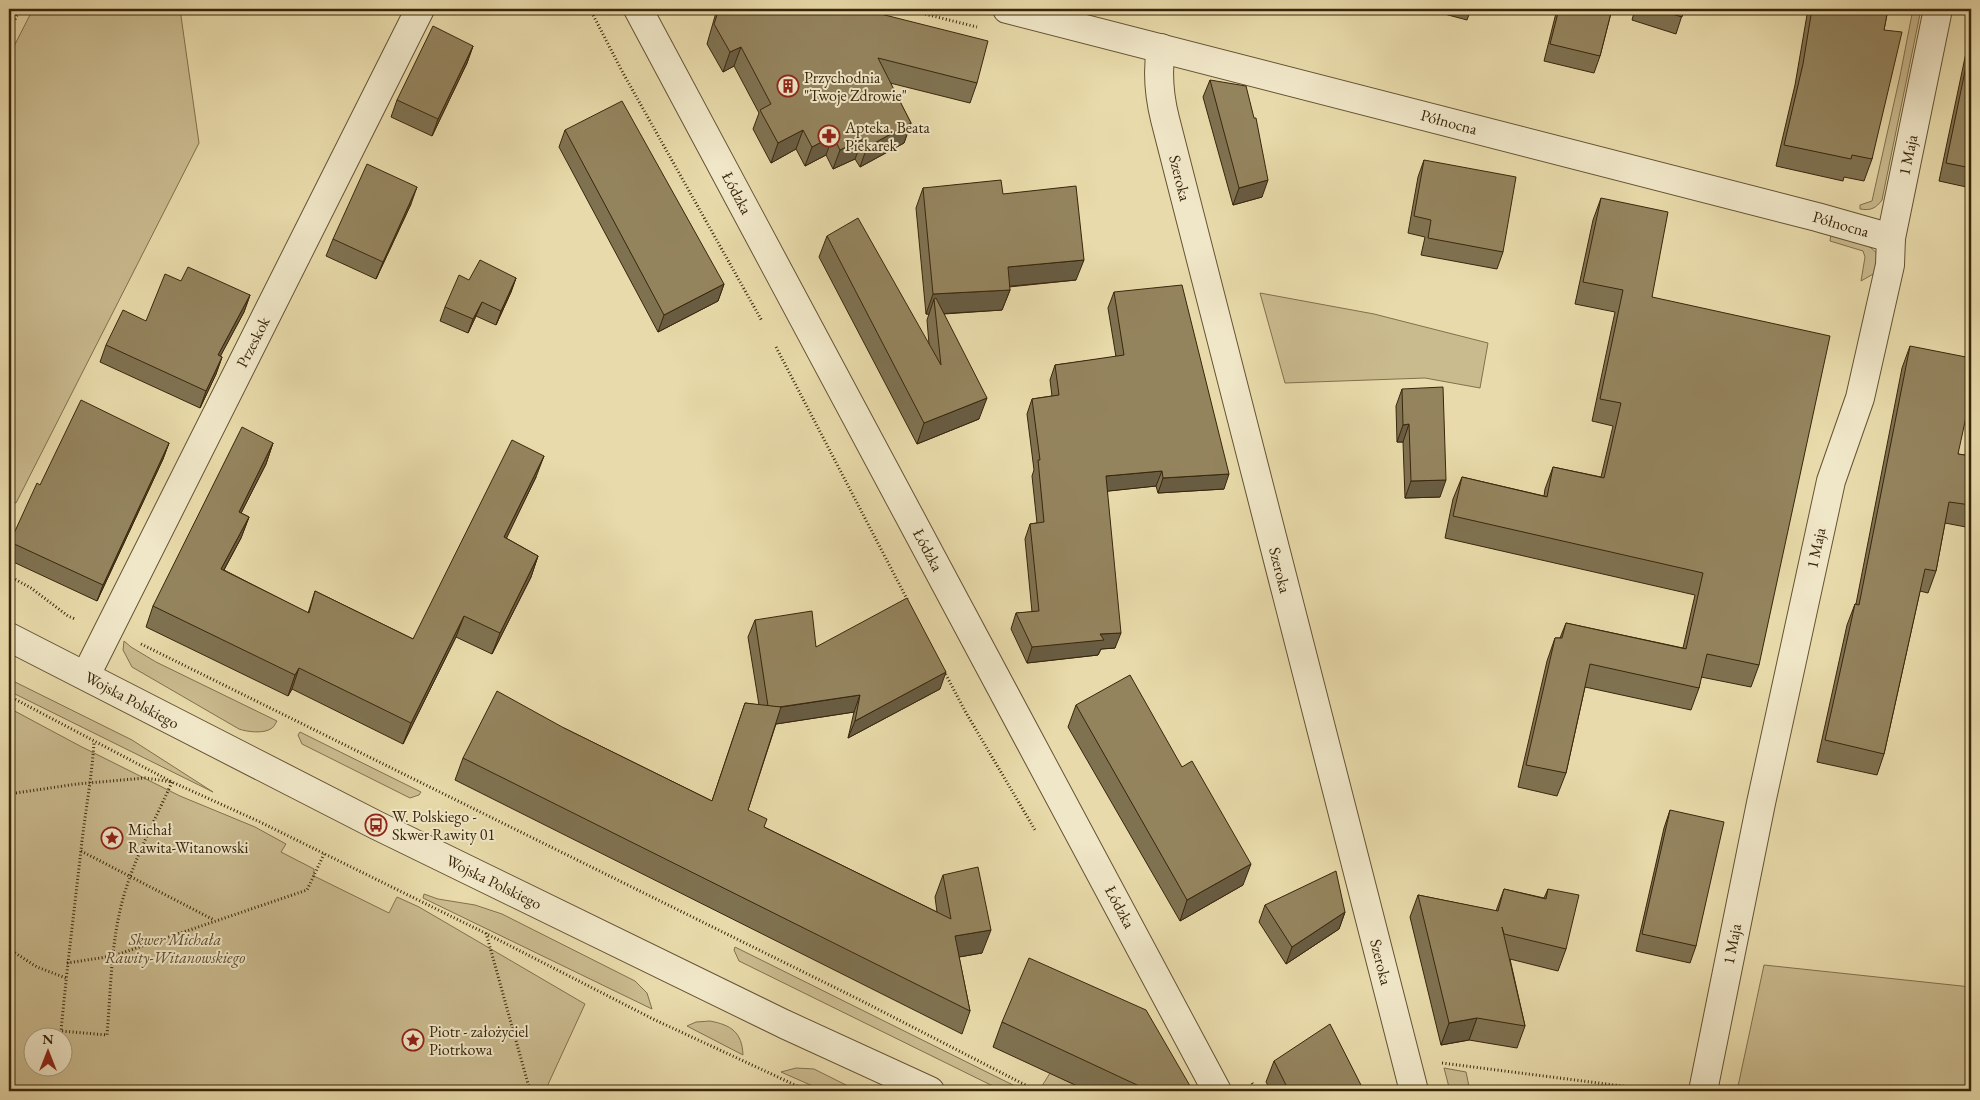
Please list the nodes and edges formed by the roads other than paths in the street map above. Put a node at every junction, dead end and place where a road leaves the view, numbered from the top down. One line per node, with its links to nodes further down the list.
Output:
1 (420, 9): 8 (street, Przeskok)
2 (638, 9): 10 (street, Łódzka)
3 (1007, 9): 5 (street, Północna)
4 (1938, 9): 6 (street, 1 Maja)
5 (1161, 48): 6 (street, Północna); 11 (street, Szeroka)
6 (1891, 238): 12 (street, 1 Maja)
7 (9, 637): 8 (street, Wojska Polskiego)
8 (86, 675): 9 (street, Wojska Polskiego)
9 (930, 1091)
10 (1217, 1091)
11 (1414, 1091)
12 (1703, 1091)

